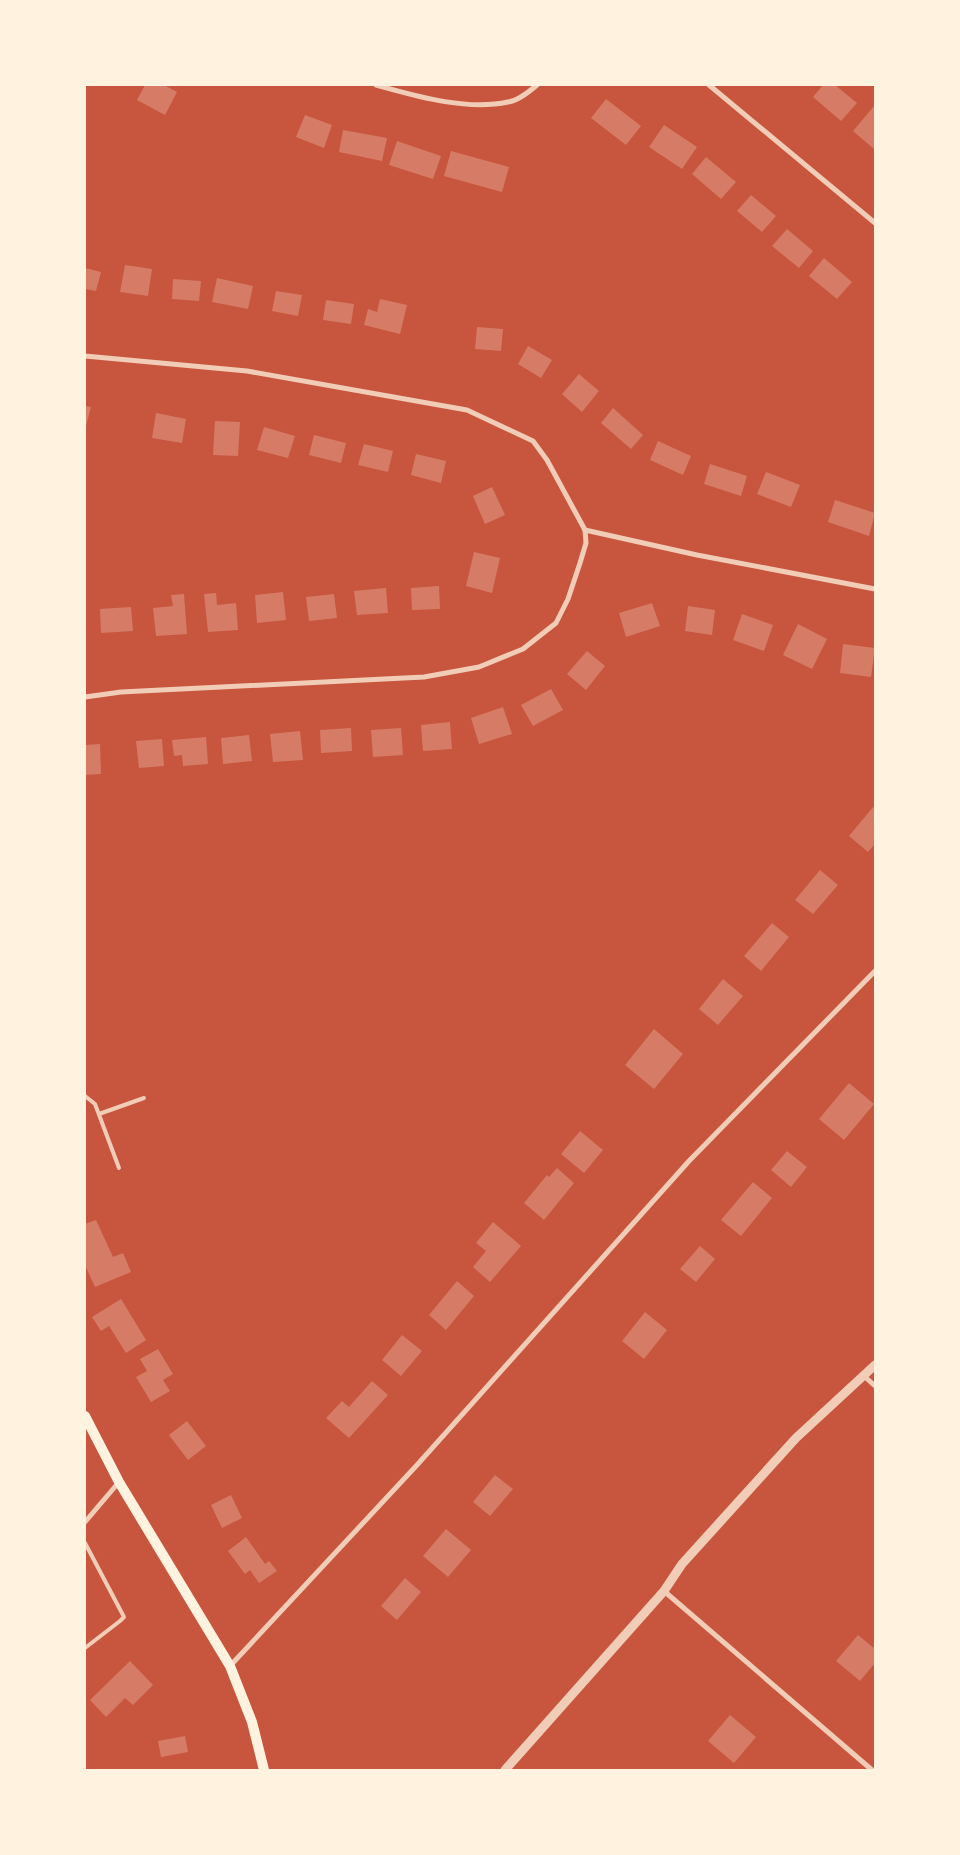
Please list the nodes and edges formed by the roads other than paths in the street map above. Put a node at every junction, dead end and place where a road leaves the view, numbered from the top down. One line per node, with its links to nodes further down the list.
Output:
1 (376, 85): 2 (street)
2 (537, 85)
3 (709, 85): 4 (street)
4 (875, 224)
5 (85, 356): 6 (street)
6 (585, 530): 7 (street); 8 (street)
7 (875, 589)
8 (85, 697)
9 (875, 971): 23 (street)
10 (85, 1096): 12 (lane)
11 (144, 1098): 12 (lane)
12 (99, 1114): 13 (lane)
13 (119, 1168)
14 (875, 1365): 15 (street)
15 (862, 1375): 16 (street); 21 (street)
16 (875, 1386)
17 (85, 1416): 18 (main road)
18 (118, 1482): 19 (street); 23 (main road)
19 (85, 1522)
20 (85, 1543): 22 (lane)
21 (664, 1591): 25 (street); 26 (street)
22 (85, 1648)
23 (230, 1666): 24 (main road)
24 (264, 1770)
25 (505, 1770)
26 (872, 1770)

